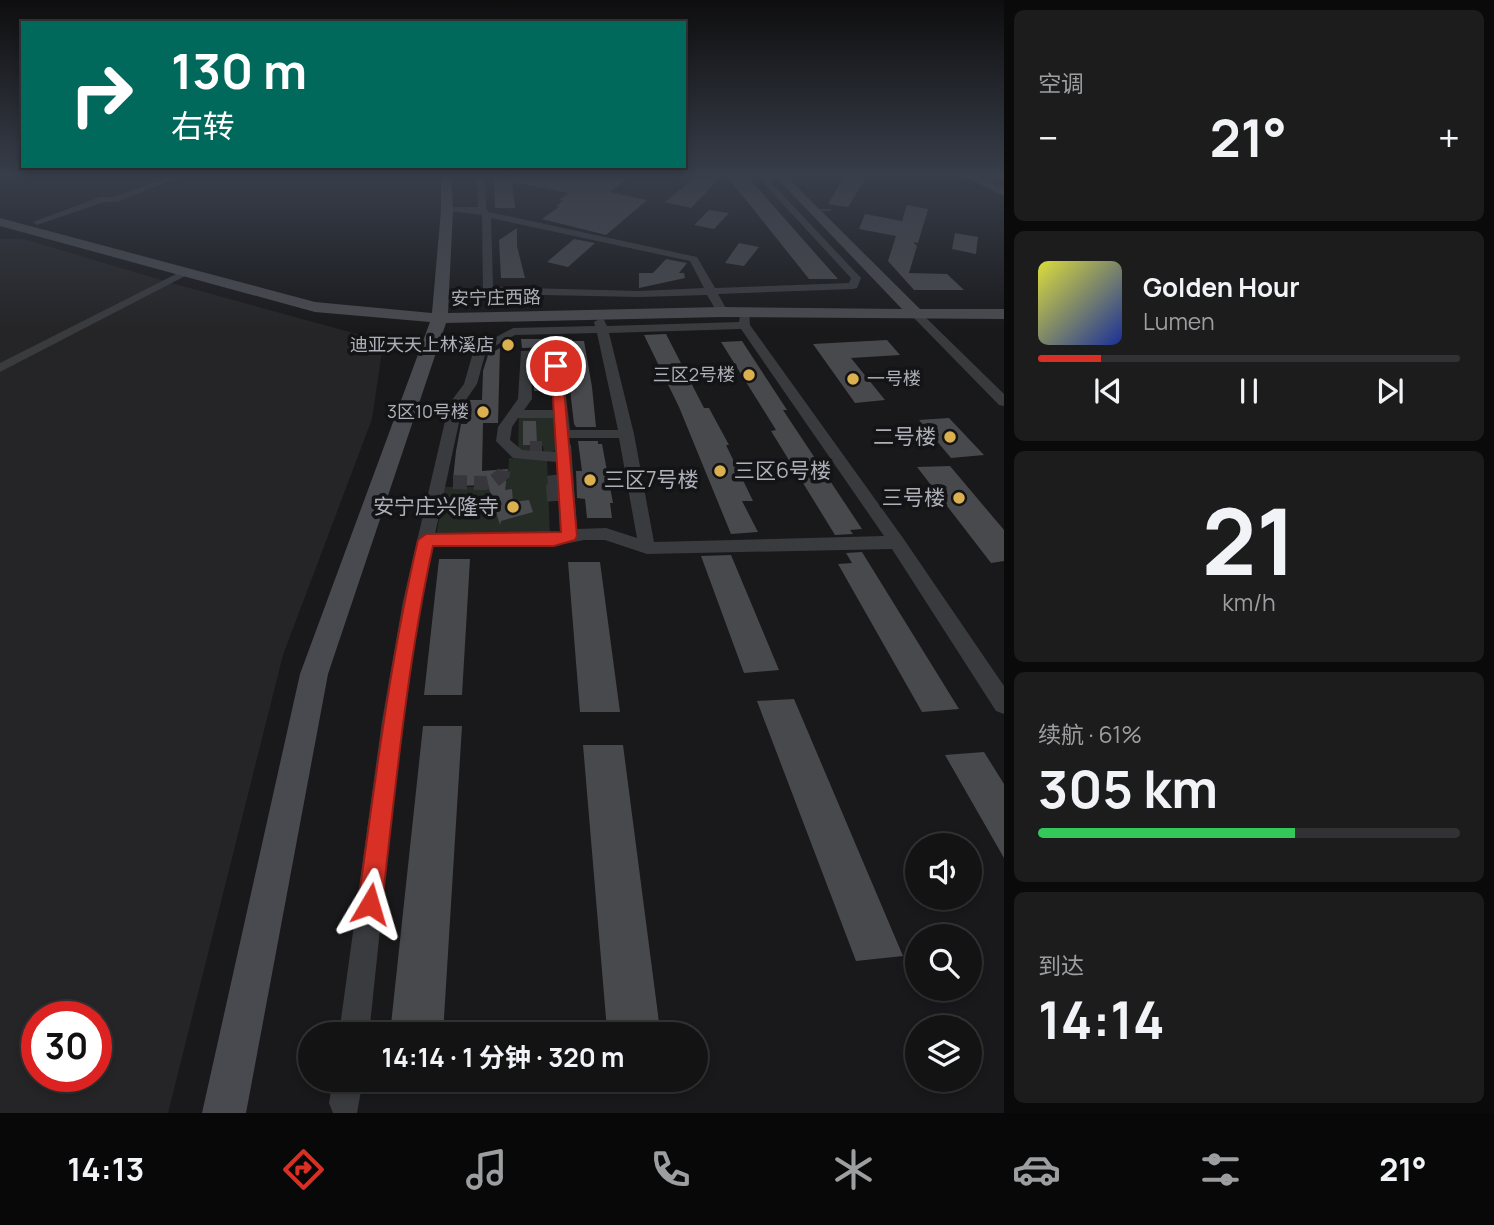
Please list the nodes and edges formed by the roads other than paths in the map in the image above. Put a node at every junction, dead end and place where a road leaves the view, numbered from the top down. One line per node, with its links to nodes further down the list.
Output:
1 (23, 227): 9 (main road)
2 (35, 227): 10 (main road, 安宁庄西路)
3 (37, 227): 14 (main road, 安宁庄西路)
4 (446, 227): 14 (main road)
5 (485, 227): 11 (street)
6 (552, 227): 11 (street)
7 (809, 227): 11 (street)
8 (831, 227): 13 (main road)
9 (0, 235)
10 (186, 273): 14 (main road, 安宁庄西路); 18 (street)
11 (717, 303): 13 (main road); 14 (main road); 16 (main road, 安宁庄西路); 17 (main road, 安宁庄西路)
12 (1004, 305): 13 (main road)
13 (912, 310): 15 (main road, 安宁庄西路); 16 (main road, 安宁庄西路); 19 (street)
14 (441, 313): 17 (main road, 安宁庄西路); 32 (main road)
15 (1004, 314)
16 (745, 319): 17 (street); 28 (street)
17 (601, 323): 23 (street); 27 (street)
18 (0, 368)
19 (1004, 402)
20 (515, 414): 21 (street); 21 (street); 24 (street)
21 (561, 414): 22 (street)
22 (563, 434): 23 (street); 24 (street)
23 (627, 434): 29 (street)
24 (564, 457): 26 (street)
25 (556, 501): 26 (street)
26 (563, 537): 27 (street); 29 (street)
27 (426, 540): 31 (street)
28 (897, 542): 29 (street); 30 (street)
29 (647, 548)
30 (1004, 705)
31 (355, 1022)
32 (224, 1113)

